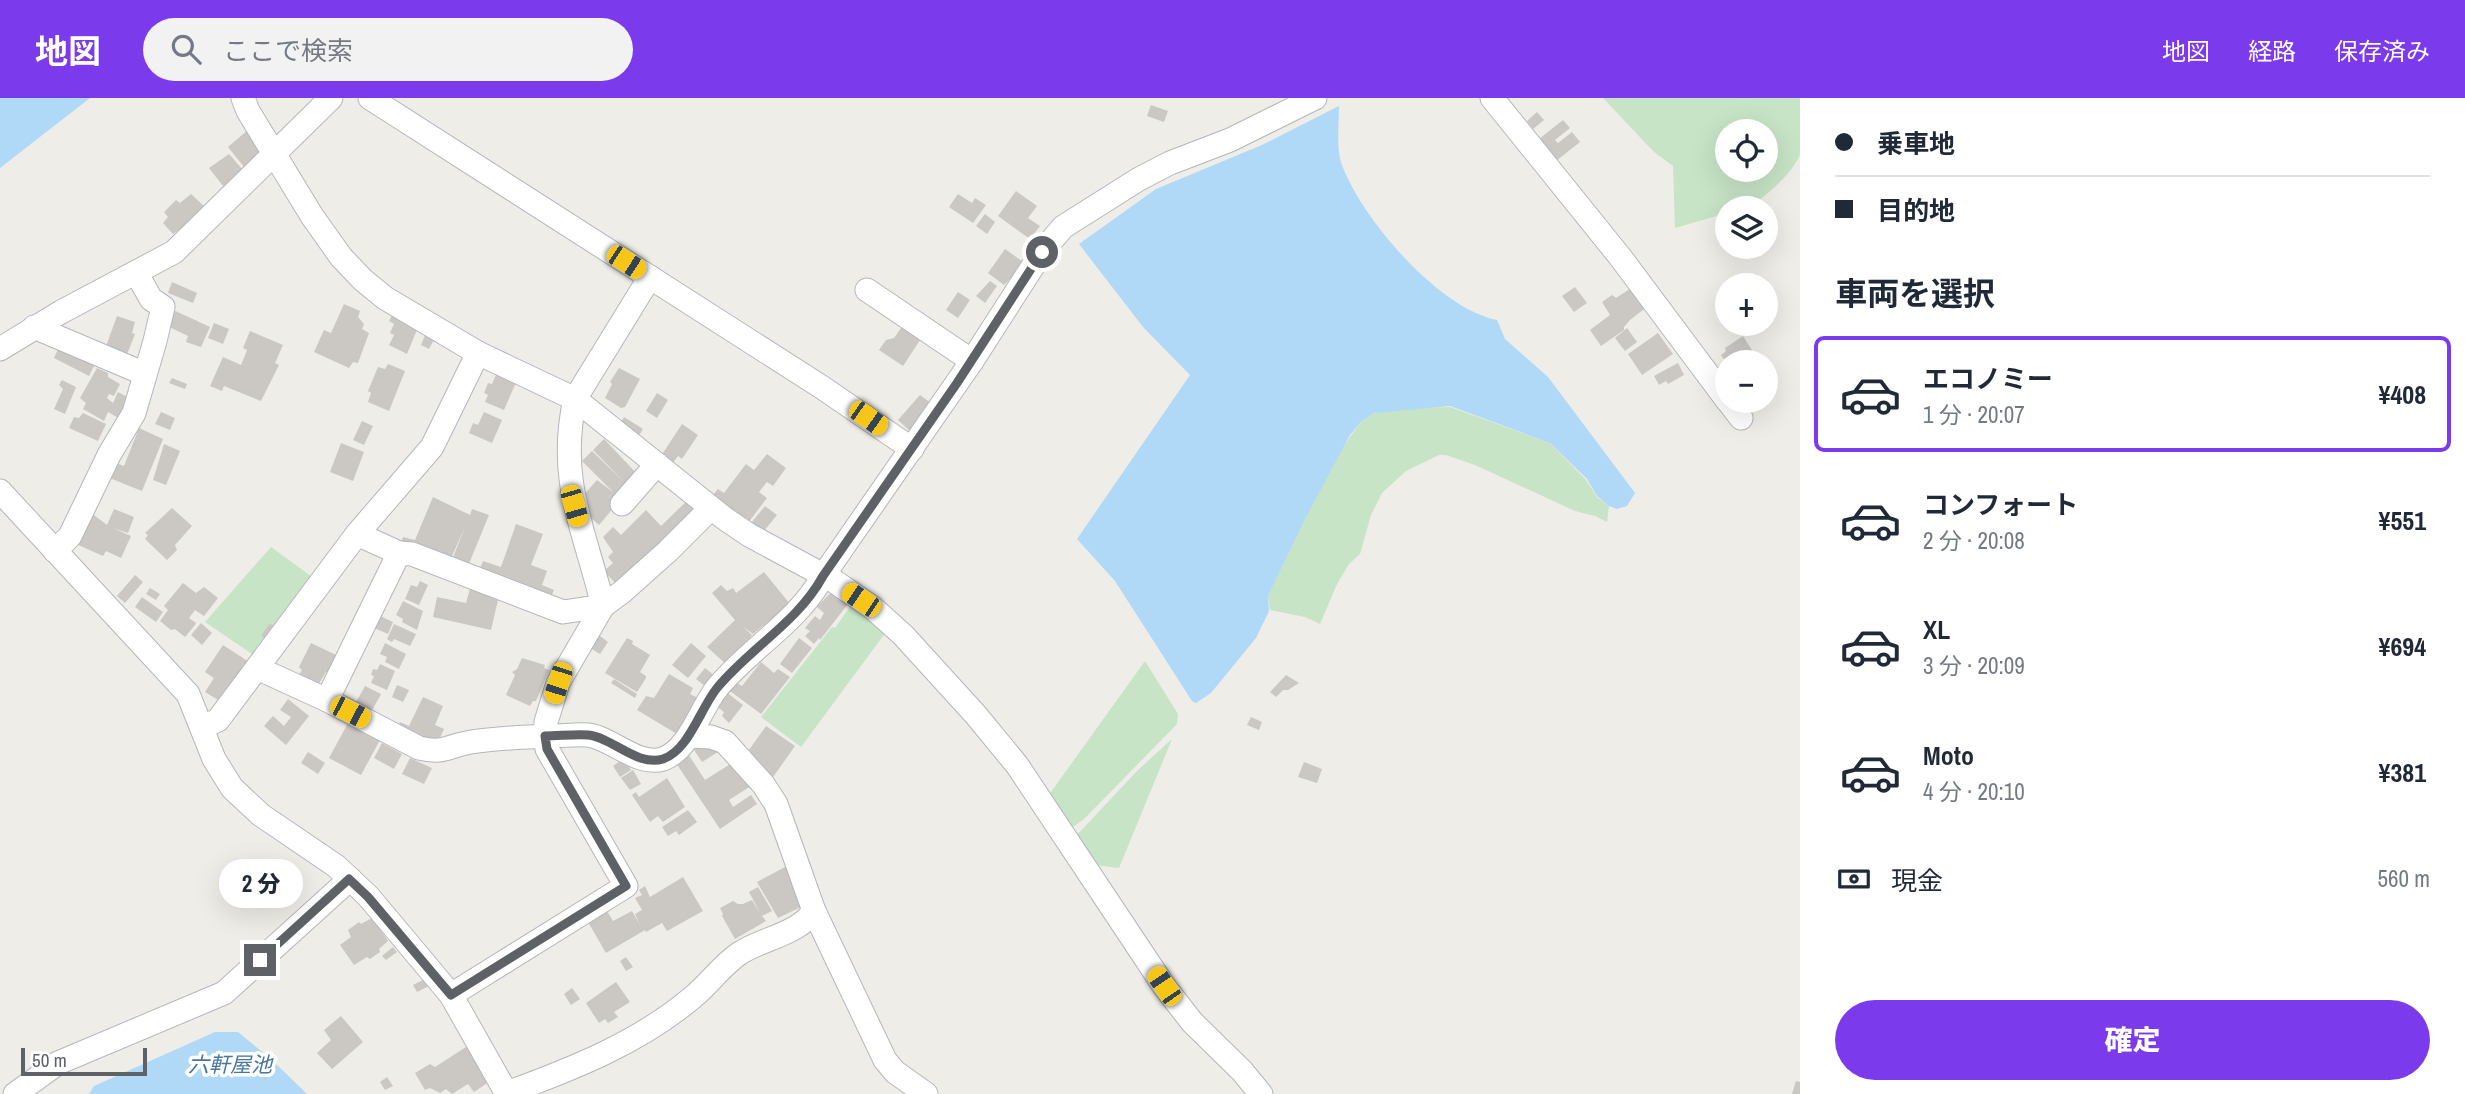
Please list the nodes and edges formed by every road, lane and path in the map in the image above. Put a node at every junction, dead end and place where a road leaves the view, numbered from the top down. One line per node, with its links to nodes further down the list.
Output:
1 (243, 98): 6 (street)
2 (331, 98): 6 (street)
3 (370, 98): 8 (street)
4 (1315, 98): 13 (street)
5 (1492, 98): 15 (street)
6 (275, 155): 7 (street); 12 (street)
7 (137, 274): 10 (street); 14 (street)
8 (650, 277): 16 (street); 17 (street)
9 (867, 290): 13 (street)
10 (34, 327): 11 (street); 14 (street)
11 (0, 349)
12 (478, 353): 16 (street); 23 (street)
13 (972, 361): 17 (street)
14 (145, 374): 24 (street)
15 (1715, 383)
16 (575, 399): 18 (street); 27 (street)
17 (912, 449): 26 (street)
18 (657, 464): 20 (street); 21 (street)
19 (0, 491): 22 (street)
20 (622, 504)
21 (711, 508): 26 (street); 27 (street)
22 (10, 516): 24 (street)
23 (357, 534): 25 (street); 28 (street)
24 (55, 551): 30 (street)
25 (399, 553): 27 (street); 29 (street)
26 (823, 576): 32 (street); 39 (street)
27 (603, 606): 31 (street)
28 (257, 668): 29 (street); 30 (street)
29 (327, 701): 31 (street)
30 (203, 727): 33 (street)
31 (545, 736): 32 (street); 35 (street)
32 (690, 736): 34 (street)
33 (349, 879): 35 (street); 36 (street)
34 (814, 911): 37 (street); 38 (street)
35 (451, 995): 37 (street)
36 (15, 1094)
37 (507, 1094)
38 (926, 1094)
39 (1261, 1094)

